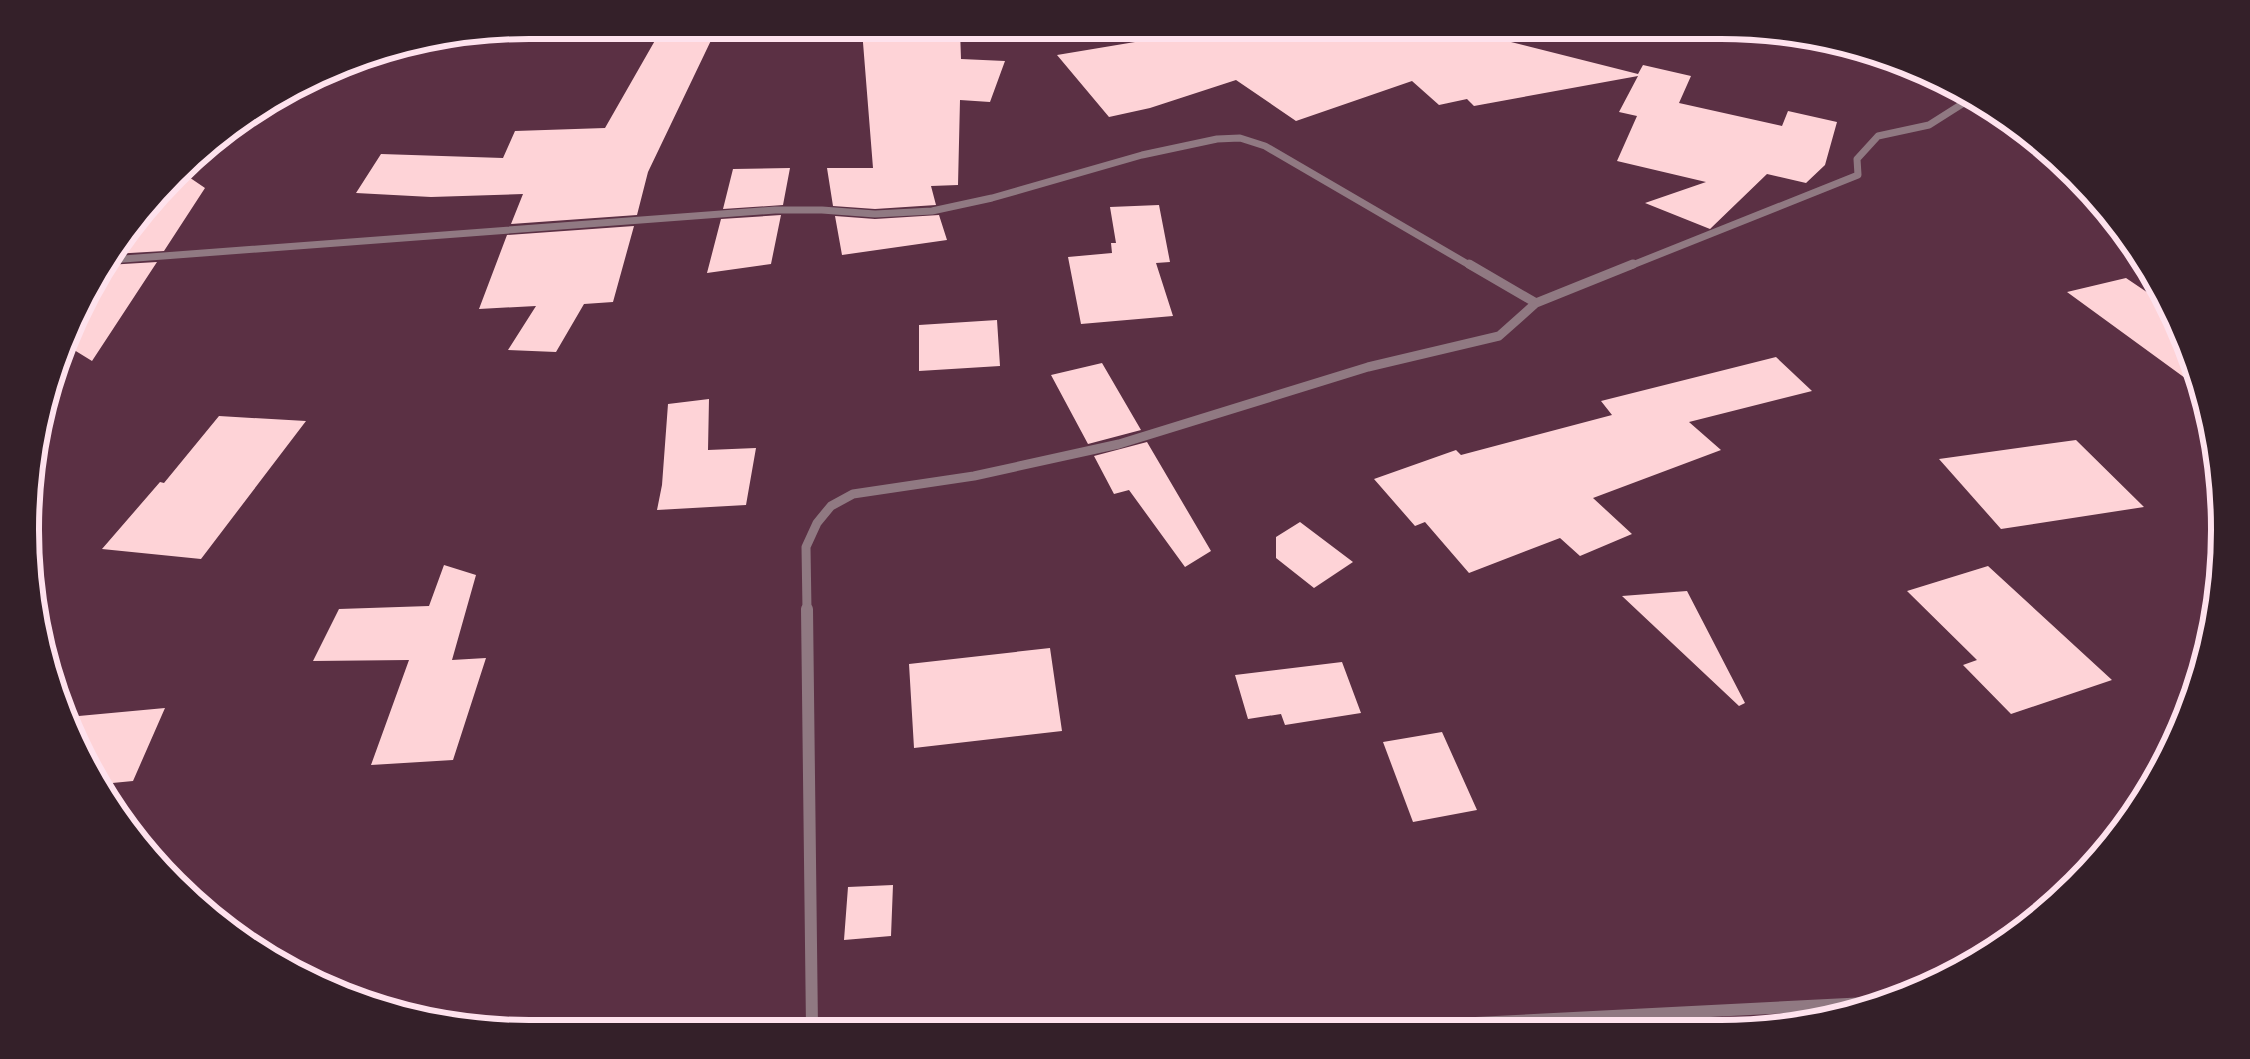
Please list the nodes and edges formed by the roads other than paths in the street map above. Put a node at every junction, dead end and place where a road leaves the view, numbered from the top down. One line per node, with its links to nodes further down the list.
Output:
1 (1964, 103): 3 (street)
2 (120, 259): 3 (street)
3 (1536, 303): 5 (street)
4 (1848, 1004): 6 (street)
5 (812, 1020)
6 (1534, 1020)

